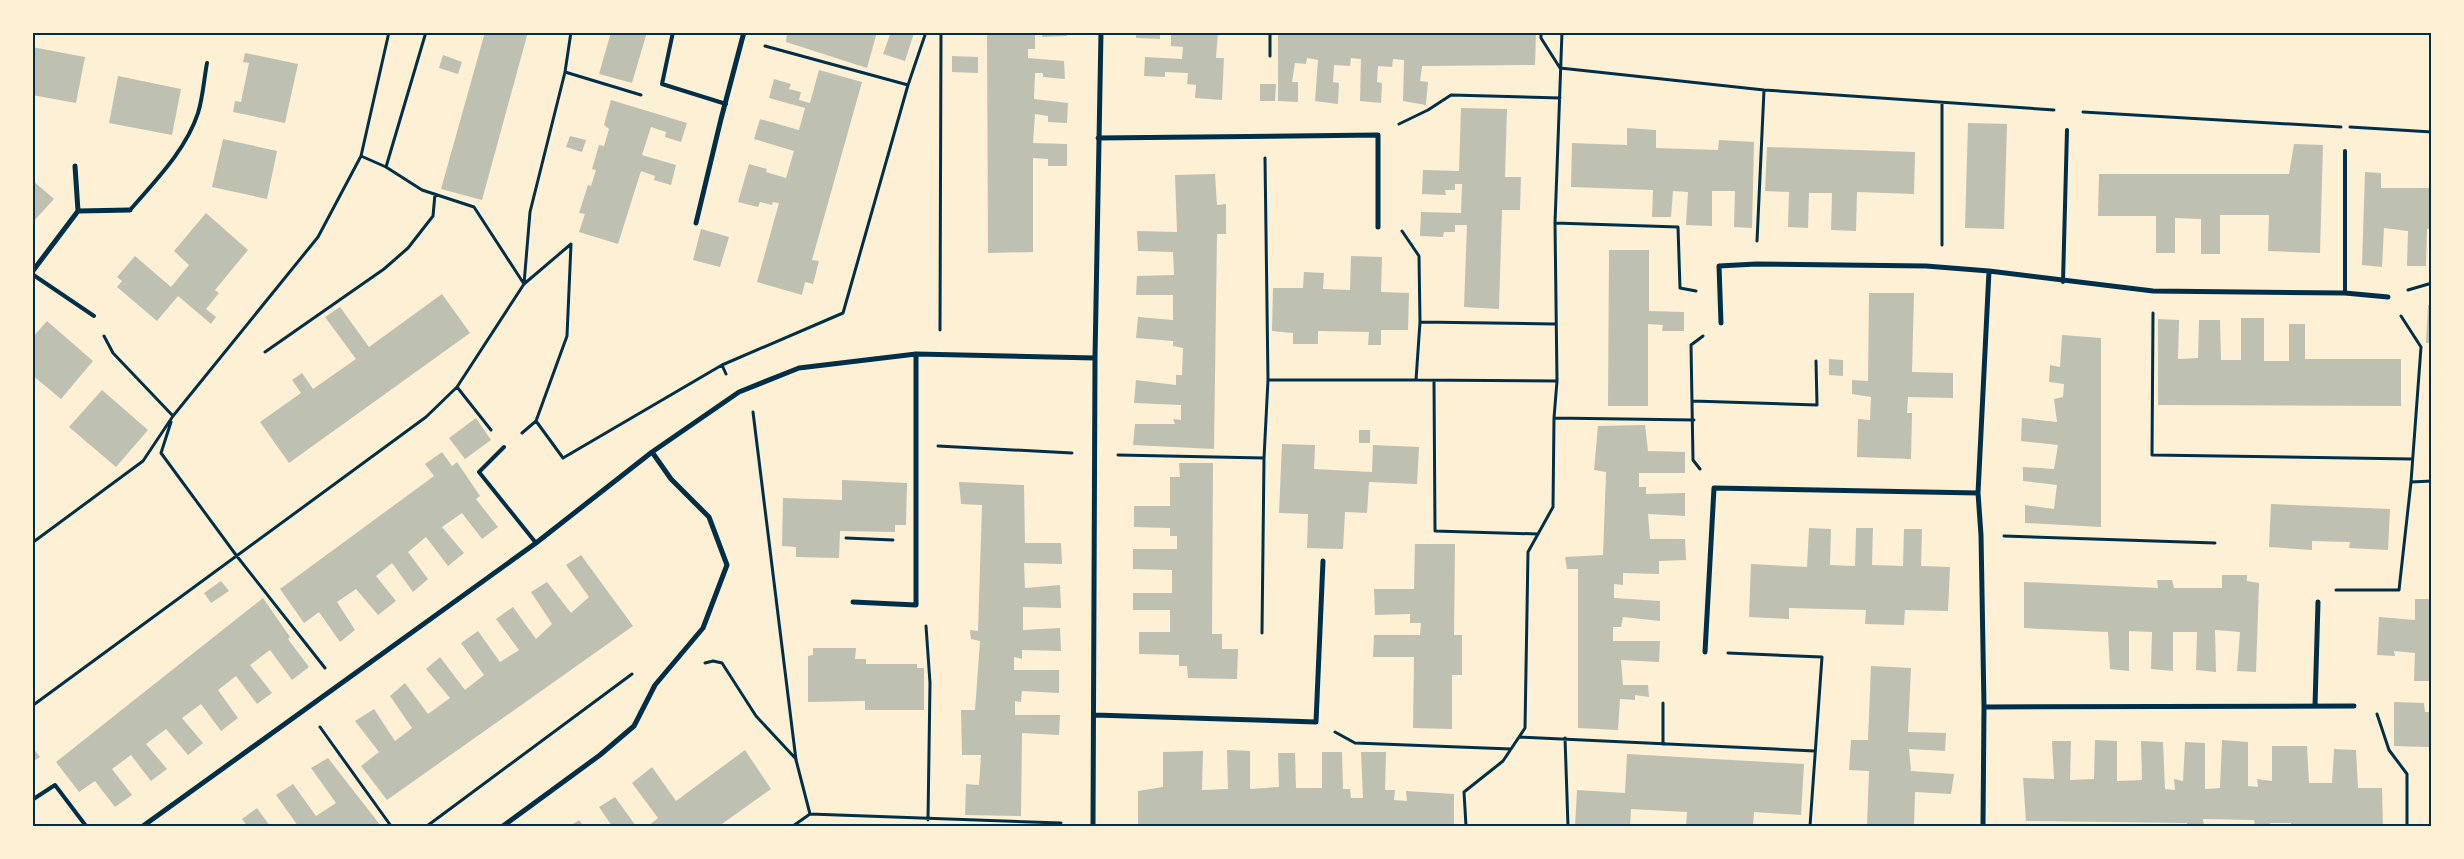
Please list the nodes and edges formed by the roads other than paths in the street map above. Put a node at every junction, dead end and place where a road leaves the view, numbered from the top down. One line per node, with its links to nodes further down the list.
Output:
1 (673, 32): 5 (lane)
2 (744, 32): 5 (street)
3 (1101, 32): 7 (street)
4 (207, 64): 10 (lane)
5 (726, 104): 12 (street)
6 (2067, 130): 16 (lane)
7 (1098, 138): 13 (street); 22 (street)
8 (2345, 151): 17 (lane)
9 (75, 166): 11 (street)
10 (130, 210): 11 (street)
11 (78, 211): 15 (street)
12 (696, 223)
13 (1378, 226)
14 (1989, 272): 16 (street); 20 (street); 25 (street)
15 (32, 273): 19 (lane)
16 (2063, 282): 17 (street)
17 (2345, 293): 18 (street)
18 (2388, 297)
19 (94, 316)
20 (1721, 323)
21 (916, 354): 22 (street); 24 (street); 28 (street)
22 (1095, 358): 34 (street)
23 (504, 447): 26 (lane)
24 (652, 452): 26 (street); 38 (street)
25 (1978, 493): 30 (street); 31 (street)
26 (536, 543): 37 (street)
27 (1323, 561): 34 (street)
28 (853, 602)
29 (2318, 602): 32 (street)
30 (1705, 652)
31 (1984, 706): 32 (street); 40 (street)
32 (2315, 706): 33 (street)
33 (2354, 706)
34 (1094, 715): 39 (street)
35 (32, 800): 36 (lane)
36 (86, 826)
37 (143, 826)
38 (503, 826)
39 (1093, 826)
40 (1983, 826)

